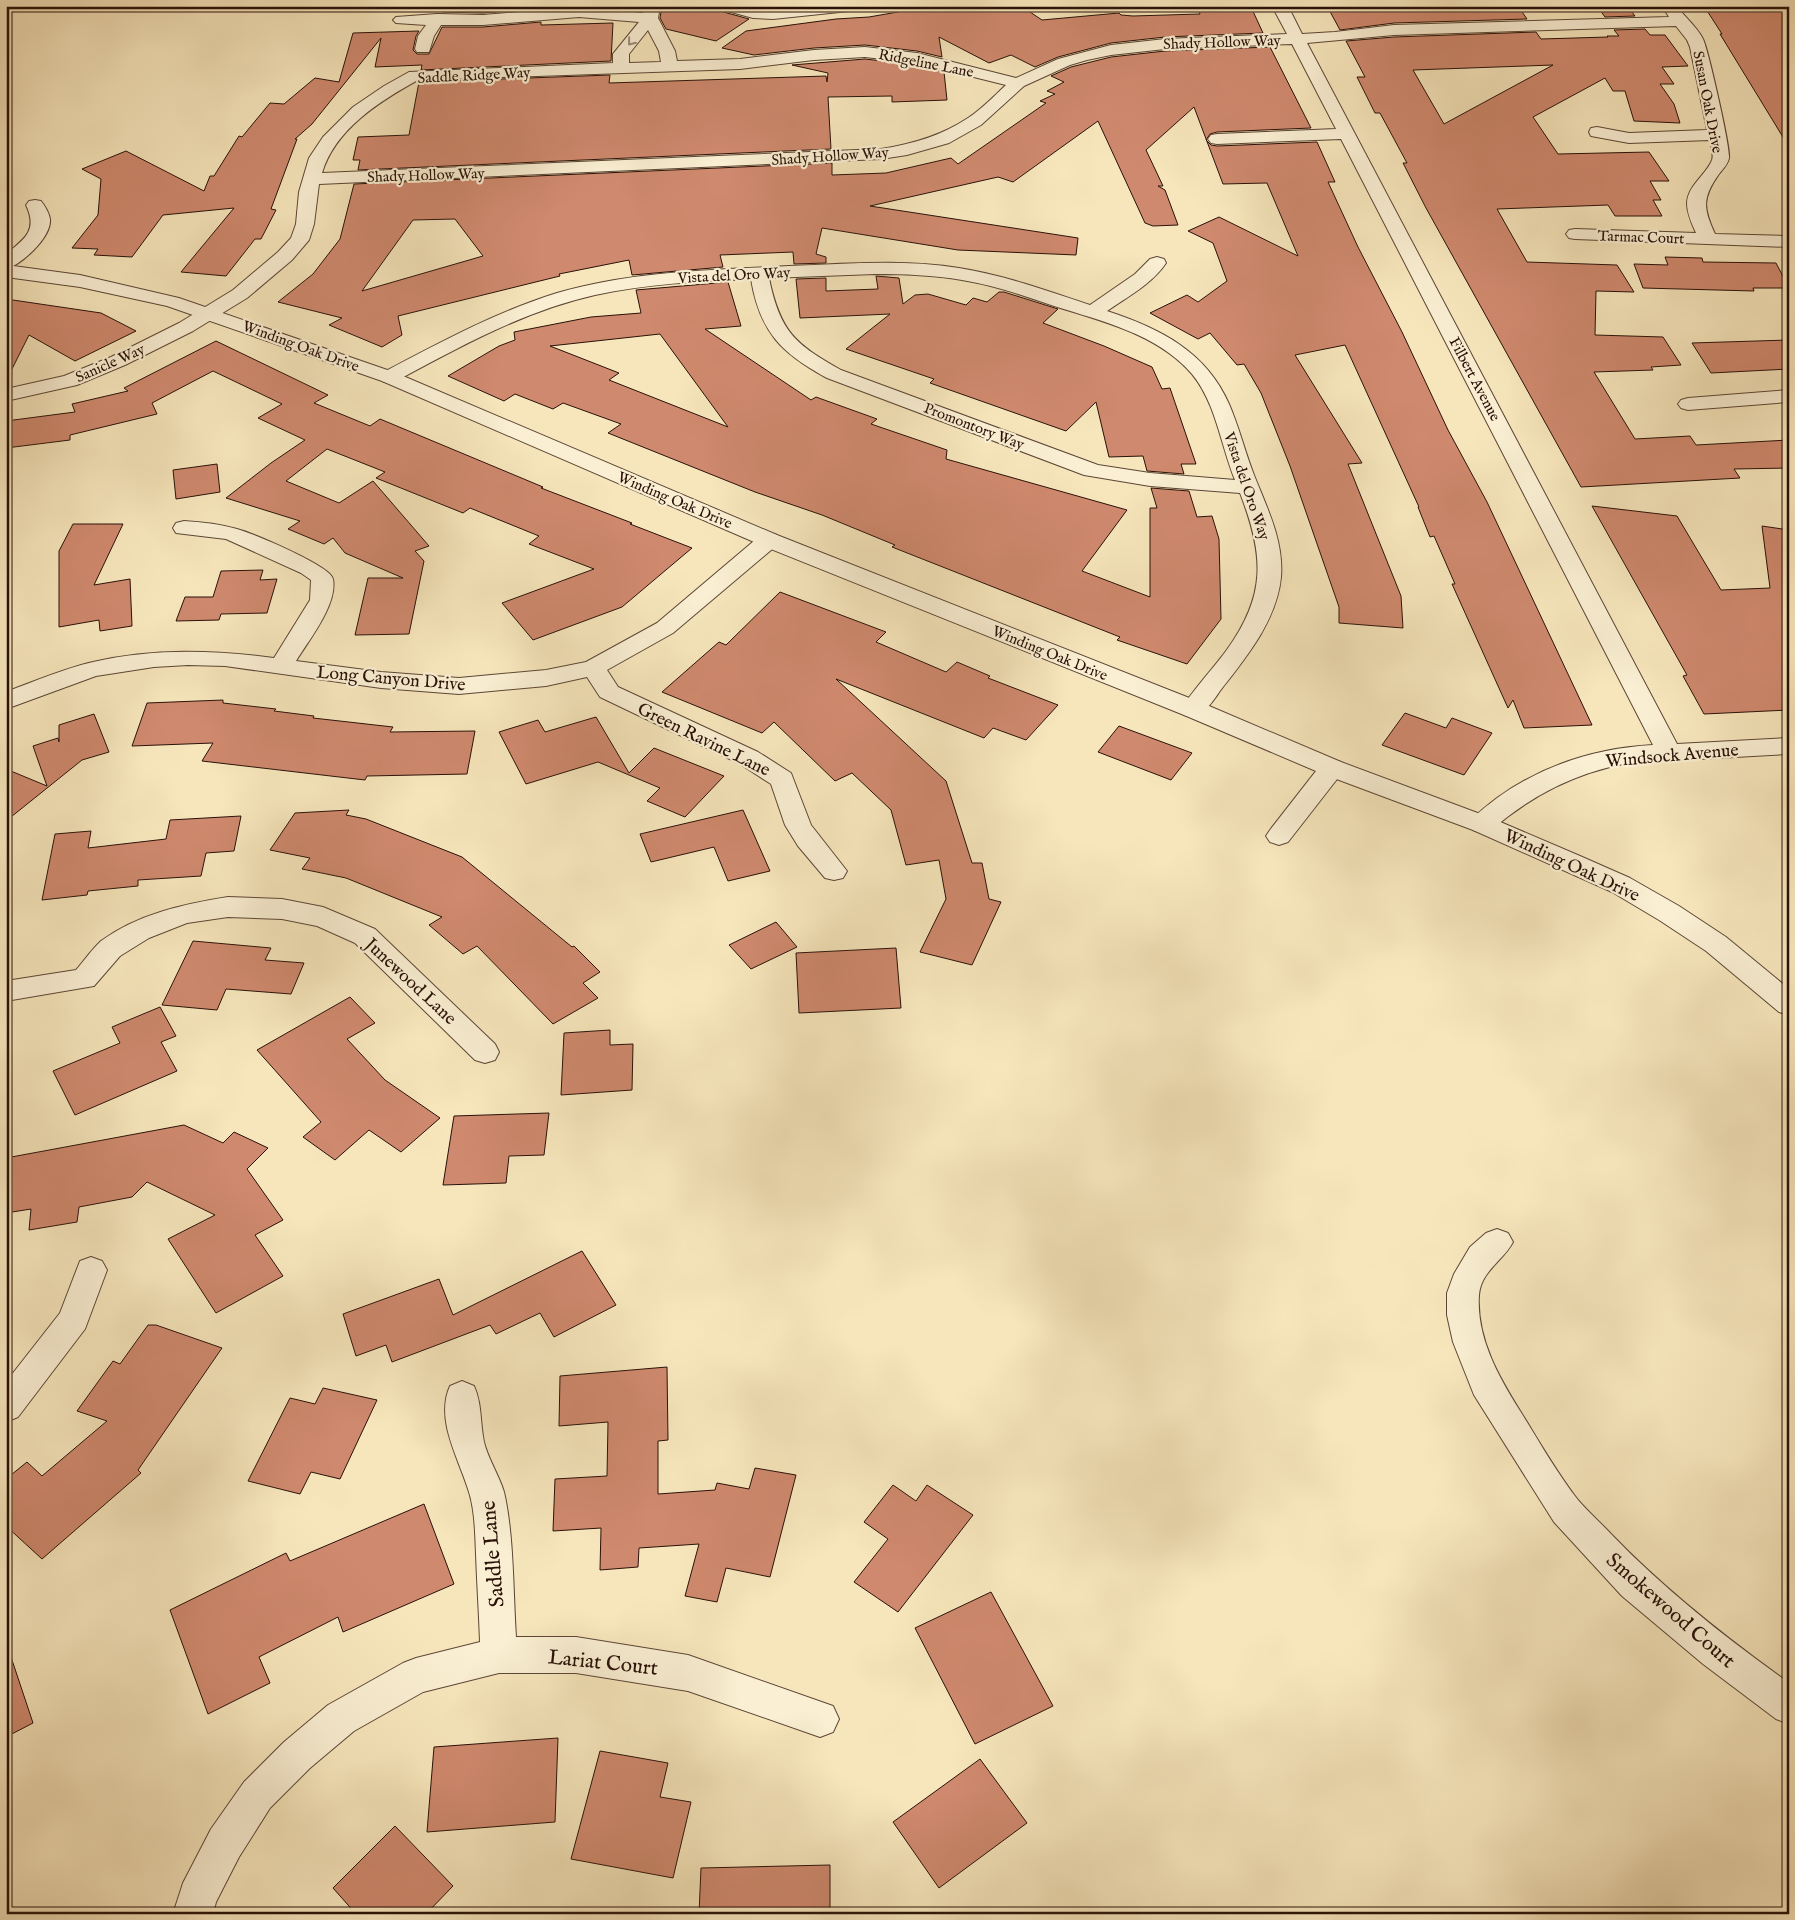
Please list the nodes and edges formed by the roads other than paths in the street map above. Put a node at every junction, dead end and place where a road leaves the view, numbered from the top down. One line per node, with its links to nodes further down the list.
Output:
1 (725, 6): 2 (street)
2 (849, 6)
3 (1280, 6): 9 (street, Filbert Avenue)
4 (1668, 6): 8 (street, Susan Oak Drive)
5 (651, 12): 6 (street); 12 (street); 13 (street, one-way to 13)
6 (437, 19): 7 (street); 10 (street)
7 (401, 20)
8 (1680, 20): 9 (street, Shady Hollow Way); 17 (street, Susan Oak Drive)
9 (1298, 40): 14 (street, Shady Hollow Way); 16 (street, Filbert Avenue)
10 (423, 49)
11 (833, 53): 12 (street, Saddle Ridge Way); 14 (street, Ridgeline Lane)
12 (670, 67): 13 (street, Saddle Ridge Way)
13 (621, 69): 19 (street, Saddle Ridge Way)
14 (1018, 84): 19 (street, Shady Hollow Way)
15 (1597, 132): 17 (street)
16 (1347, 134): 18 (street); 42 (street, Filbert Avenue)
17 (1718, 135): 22 (street, Susan Oak Drive)
18 (1217, 139)
19 (312, 179): 29 (street, Saddle Ridge Way)
20 (35, 205): 24 (street)
21 (1575, 234): 22 (street, Tarmac Court)
22 (1708, 239): 23 (street, Tarmac Court)
23 (1789, 242)
24 (6, 263)
25 (1156, 263): 28 (street)
26 (6, 272): 29 (street, Winding Oak Drive)
27 (759, 273): 28 (street, Vista del Oro Way); 30 (street, Vista del Oro Way); 34 (street, Promontory Way)
28 (1092, 312): 34 (street, Vista del Oro Way)
29 (208, 314): 30 (street, Winding Oak Drive); 31 (street, Sanicle Way)
30 (389, 378): 36 (street, Winding Oak Drive)
31 (6, 395)
32 (1789, 396): 33 (street)
33 (1688, 404)
34 (1248, 487): 40 (street, Vista del Oro Way)
35 (184, 528): 37 (street)
36 (769, 540): 38 (street, Long Canyon Drive); 40 (street, Winding Oak Drive)
37 (281, 667): 38 (street, Long Canyon Drive); 39 (street, Long Canyon Drive)
38 (593, 668): 46 (street, Green Ravine Lane)
39 (6, 701)
40 (1192, 709): 43 (street, Winding Oak Drive)
41 (1789, 746): 42 (street, Windsock Avenue)
42 (1669, 753): 44 (street, Windsock Avenue)
43 (1332, 768): 44 (street, Winding Oak Drive); 45 (street)
44 (1482, 824): 48 (street, Winding Oak Drive)
45 (1278, 836)
46 (834, 871)
47 (6, 991): 49 (street, Junewood Lane)
48 (1789, 1005)
49 (485, 1052)
50 (1497, 1242): 55 (street, Smokewood Court)
51 (92, 1270): 53 (street)
52 (462, 1396): 54 (street, Saddle Lane)
53 (6, 1407)
54 (499, 1655): 56 (street, Lariat Court); 57 (street, Lariat Court)
55 (1789, 1706)
56 (820, 1719)
57 (193, 1914)

